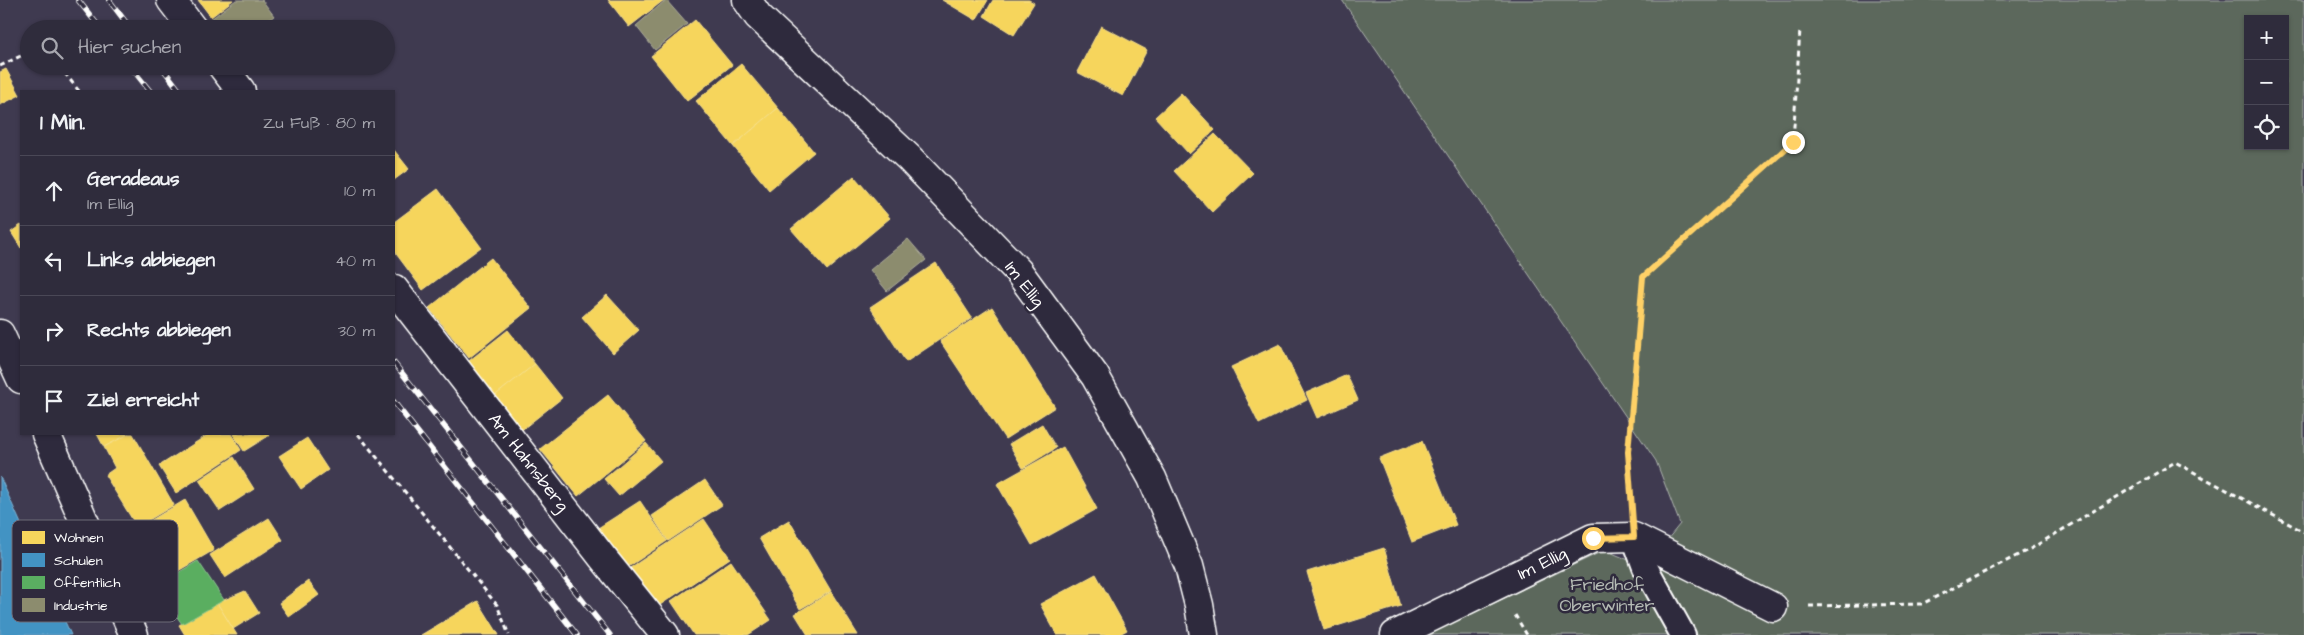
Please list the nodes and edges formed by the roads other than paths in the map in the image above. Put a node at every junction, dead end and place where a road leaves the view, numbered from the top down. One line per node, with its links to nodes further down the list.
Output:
1 (171, 0): 3 (street)
2 (747, 0): 16 (street, Im Ellig)
3 (186, 20)
4 (229, 75): 5 (street)
5 (240, 90)
6 (395, 290): 15 (street, Am Hahnsberg)
7 (3, 347): 8 (street)
8 (20, 377)
9 (46, 435): 10 (street)
10 (84, 520)
11 (1634, 537): 12 (street, Im Ellig); 17 (street, Im Ellig); 18 (lane)
12 (1773, 607)
13 (128, 622): 14 (street)
14 (134, 635)
15 (665, 635)
16 (1204, 635)
17 (1395, 635)
18 (1683, 635)

